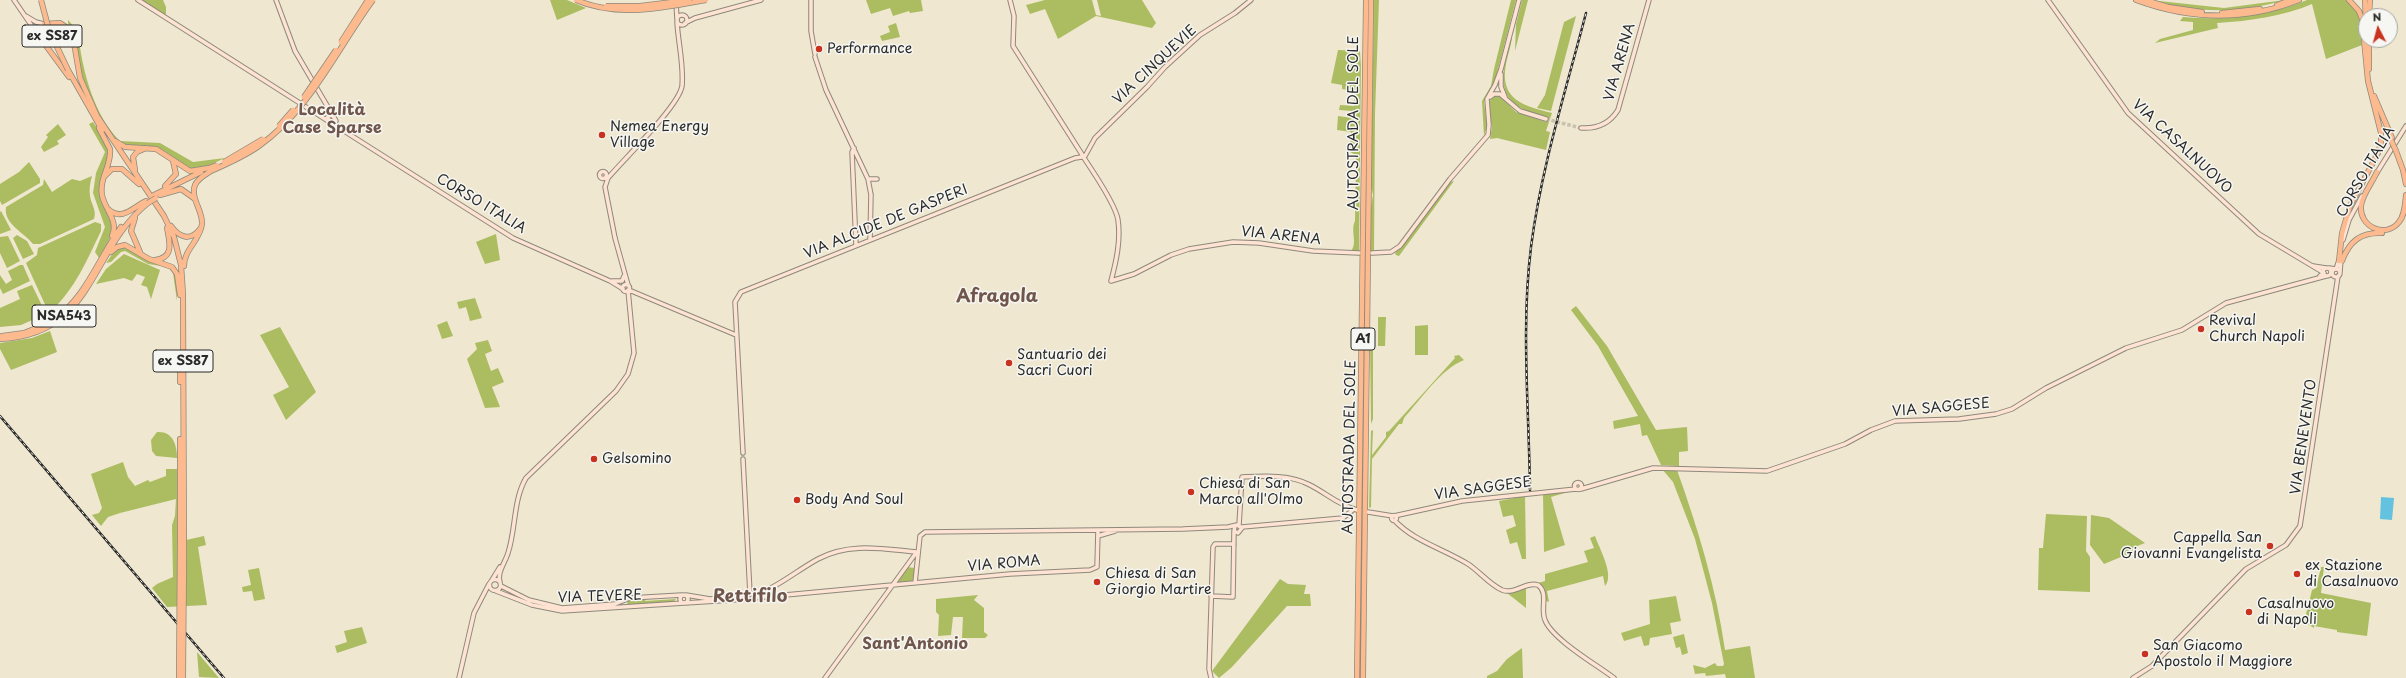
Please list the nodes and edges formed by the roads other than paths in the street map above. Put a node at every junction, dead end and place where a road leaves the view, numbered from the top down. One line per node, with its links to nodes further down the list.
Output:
1 (15, 0): 28 (street)
2 (41, 0): 41 (highway, ex SS87, bridge)
3 (138, 0): 47 (street)
4 (276, 0): 44 (street, CORSO ITALIA)
5 (368, 0): 59 (highway, NSA543, bridge)
6 (373, 0): 59 (highway, NSA543, bridge)
7 (576, 0): 11 (highway, bridge)
8 (581, 0): 10 (highway, bridge)
9 (675, 0): 27 (street)
10 (689, 0)
11 (706, 0)
12 (762, 0): 30 (street)
13 (1250, 0): 57 (street, VIA CINQUEVIE)
14 (1365, 0): 139 (highway, AUTOSTRADA DEL SOLE / A1)
15 (1372, 0): 140 (highway, AUTOSTRADA DEL SOLE / A1)
16 (1519, 0): 38 (street)
17 (1649, 0): 51 (street, VIA ARENA)
18 (2048, 0): 89 (street, VIA CASALNUOVO)
19 (2136, 0): 26 (highway)
20 (2145, 0): 26 (highway)
21 (2299, 0): 26 (highway)
22 (2304, 0): 26 (highway)
23 (2349, 0): 39 (highway)
24 (810, 1): 55 (street)
25 (1011, 2): 57 (street)
26 (2287, 2)
27 (676, 8): 29 (street); 31 (street)
28 (26, 16): 32 (street); 34 (street)
29 (684, 16): 30 (street); 31 (street); 33 (street)
30 (695, 18): 33 (street)
31 (677, 20): 33 (street); 35 (street)
32 (44, 24): 34 (street); 45 (highway)
33 (685, 24): 35 (street)
34 (36, 32): 41 (highway)
35 (678, 36): 60 (street)
36 (2367, 48): 39 (highway)
37 (2368, 48): 53 (highway)
38 (1501, 68): 42 (street); 43 (street)
39 (2367, 72): 40 (highway)
40 (2372, 96): 53 (highway); 88 (highway)
41 (86, 103): 45 (highway, ex SS87)
42 (1486, 103): 43 (street); 84 (street)
43 (1512, 106): 48 (street)
44 (329, 111): 46 (street, CORSO ITALIA); 47 (street)
45 (95, 116): 52 (highway, ex SS87); 65 (highway); 66 (highway, ex SS87)
46 (333, 116): 47 (street); 49 (street, CORSO ITALIA)
47 (328, 118): 49 (street, CORSO ITALIA)
48 (1546, 119)
49 (334, 122): 97 (street, CORSO ITALIA)
50 (2406, 126): 62 (street, CORSO ITALIA)
51 (1581, 128)
52 (105, 130): 54 (highway); 66 (highway, ex SS87)
53 (2392, 139): 56 (highway, bridge)
54 (151, 147): 58 (highway); 66 (highway)
55 (855, 149): 63 (street); 80 (street)
56 (2397, 150): 61 (highway); 67 (highway)
57 (1083, 157): 79 (street, VIA ALCIDE DE GASPERI); 83 (street, VIA ARENA)
58 (172, 159): 59 (highway); 70 (highway)
59 (210, 170): 70 (highway, NSA543); 71 (highway)
60 (615, 170): 68 (street); 68 (street)
61 (2406, 170)
62 (2377, 172): 69 (highway); 85 (street, CORSO ITALIA)
63 (868, 179): 64 (street); 79 (street)
64 (877, 179)
65 (102, 180): 66 (highway); 74 (highway)
66 (140, 184): 76 (highway, ex SS87); 77 (highway)
67 (2406, 184)
68 (606, 187): 94 (street)
69 (2406, 195)
70 (157, 196): 71 (highway); 72 (highway, NSA543)
71 (196, 200): 78 (highway)
72 (147, 202): 73 (highway, NSA543); 74 (highway); 81 (highway, NSA543)
73 (143, 207): 82 (highway); 86 (highway, NSA543)
74 (107, 208): 81 (highway)
75 (2406, 211): 88 (highway)
76 (164, 216): 78 (highway); 99 (highway, ex SS87)
77 (167, 228): 87 (highway); 100 (highway)
78 (201, 228): 99 (highway)
79 (870, 240): 80 (street, VIA ALCIDE DE GASPERI)
80 (856, 245): 101 (street, VIA ALCIDE DE GASPERI)
81 (106, 251): 86 (highway, NSA543)
82 (141, 253): 86 (highway); 87 (highway)
83 (1359, 253)
84 (1372, 253)
85 (2341, 254): 88 (street, VIA BENEVENTO)
86 (103, 260): 102 (highway, NSA543); 103 (highway, NSA543)
87 (153, 260): 100 (highway)
88 (2340, 261): 92 (street, VIA BENEVENTO); 95 (street, VIA BENEVENTO)
89 (2312, 266): 90 (street); 91 (street, VIA CASALNUOVO)
90 (2328, 268): 92 (street); 93 (street); 93 (street)
91 (2316, 269): 93 (street, VIA CASALNUOVO); 96 (street)
92 (2336, 269): 95 (street); 95 (street, VIA BENEVENTO)
93 (2326, 275): 95 (street); 96 (street, VIA SAGGESE)
94 (624, 276): 97 (street); 98 (street)
95 (2338, 276): 142 (street, VIA BENEVENTO)
96 (2317, 278): 105 (street, VIA SAGGESE)
97 (610, 281): 98 (street, CORSO ITALIA)
98 (626, 288): 101 (street, CORSO ITALIA); 117 (street)
99 (183, 289): 115 (highway, ex SS87)
100 (180, 295): 115 (highway)
101 (736, 335): 127 (street, VIA ALCIDE DE GASPERI)
102 (0, 336)
103 (0, 339)
104 (1576, 484): 105 (street); 106 (street); 107 (street)
105 (1581, 487): 107 (street, VIA SAGGESE)
106 (1569, 489): 107 (street, VIA SAGGESE); 109 (street, VIA SAGGESE)
107 (1576, 489)
108 (1368, 512): 109 (street)
109 (1395, 518): 141 (street)
110 (1237, 529): 110 (street); 112 (street); 114 (street)
111 (1098, 530): 112 (street); 113 (street); 116 (street)
112 (1106, 532): 113 (street)
113 (1098, 536): 121 (street, VIA ROMA)
114 (1234, 544): 128 (street); 128 (street)
115 (182, 549): 134 (highway, ex SS87, bridge); 135 (highway, ex SS87, bridge)
116 (917, 552): 118 (street); 119 (street); 125 (street)
117 (504, 561): 120 (street); 122 (street)
118 (909, 562): 119 (street); 123 (street)
119 (916, 562): 121 (street)
120 (490, 582): 122 (street); 124 (street); 132 (street)
121 (915, 583): 123 (street, VIA ROMA)
122 (500, 584): 124 (street); 130 (street)
123 (893, 585): 129 (street, VIA ROMA); 137 (street)
124 (494, 591): 132 (street); 133 (street, VIA TEVERE)
125 (761, 593): 127 (street); 129 (street)
126 (684, 595): 127 (street); 130 (street); 131 (street); 131 (street)
127 (751, 596): 129 (street, VIA ROMA); 131 (street, VIA TEVERE)
128 (1211, 596): 138 (street)
129 (765, 598)
130 (627, 599): 133 (street)
131 (685, 603): 133 (street, VIA TEVERE)
132 (477, 607): 136 (street)
133 (627, 608)
134 (179, 678)
135 (183, 678)
136 (459, 678)
137 (825, 678)
138 (1212, 678)
139 (1357, 678)
140 (1363, 678)
141 (1614, 678)
142 (2133, 678)

